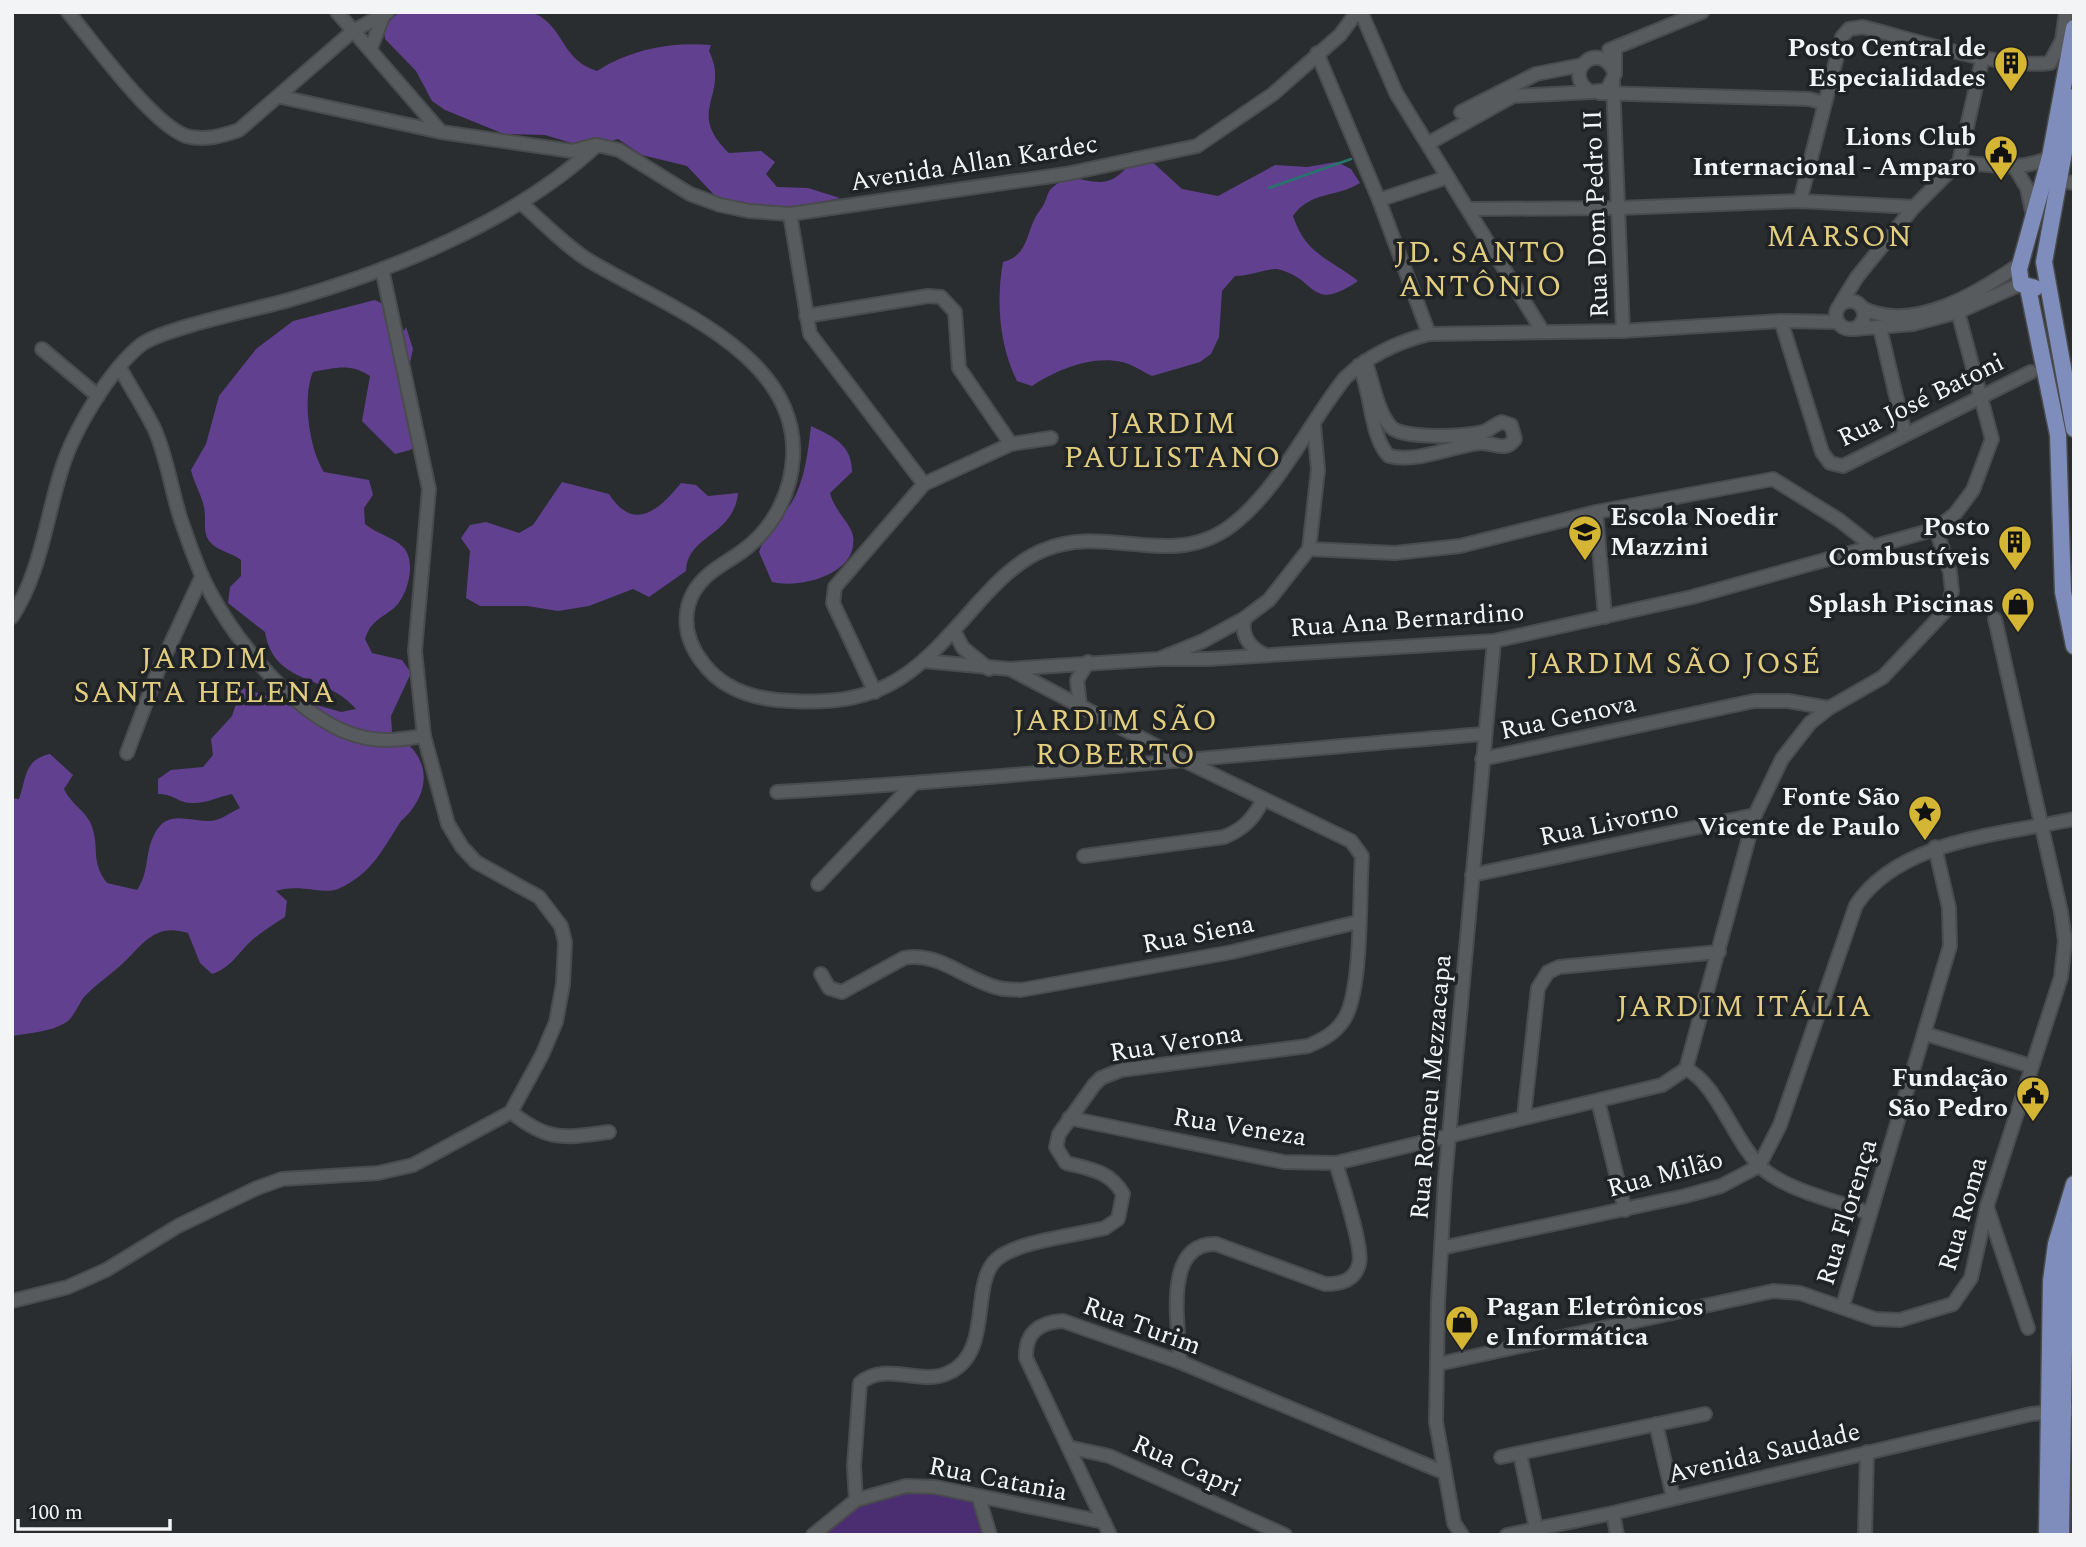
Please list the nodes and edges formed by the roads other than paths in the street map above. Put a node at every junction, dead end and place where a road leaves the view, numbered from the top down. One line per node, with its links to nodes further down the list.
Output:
1 (68, 12): 17 (street)
2 (337, 12): 8 (street)
3 (1359, 12): 11 (street, Avenida Allan Kardec); 22 (street)
4 (1702, 12): 9 (street)
5 (2066, 12): 12 (street)
6 (385, 14): 8 (street); 10 (street)
7 (2074, 28): 24 (main road)
8 (353, 32): 10 (street); 17 (street)
9 (1615, 48): 13 (street); 14 (street, Rua Dom Pedro II)
10 (370, 50): 21 (street)
11 (1317, 53): 29 (street); 35 (street, Avenida Allan Kardec)
12 (1983, 56): 19 (street); 25 (street)
13 (1584, 66): 14 (street); 15 (street); 16 (street); 20 (street)
14 (1614, 84): 15 (street); 19 (street); 33 (street, Rua Dom Pedro II)
15 (1595, 93): 16 (street)
16 (1560, 96): 22 (street)
17 (281, 97): 21 (street)
18 (2074, 97): 28 (main road)
19 (1824, 103): 30 (street)
20 (1461, 112)
21 (442, 132): 23 (street)
22 (1429, 142): 27 (street)
23 (597, 145): 31 (street); 35 (street, Avenida Allan Kardec)
24 (2050, 157): 26 (street); 36 (main road)
25 (1959, 162): 26 (street); 32 (street)
26 (2015, 167): 36 (street)
27 (1448, 177): 29 (street); 34 (street)
28 (2066, 182): 37 (main road)
29 (1379, 200): 53 (street)
30 (1800, 201): 32 (street); 33 (street)
31 (522, 204): 39 (street); 88 (street)
32 (1914, 207): 40 (street)
33 (1619, 208): 34 (street); 51 (street, Rua Dom Pedro II)
34 (1468, 209): 52 (street)
35 (790, 214): 46 (street)
36 (2034, 219): 38 (main road)
37 (2045, 262): 38 (main road); 41 (main road)
38 (2021, 263): 42 (main road); 44 (street)
39 (382, 269): 56 (street); 92 (street)
40 (1857, 277): 43 (street); 44 (street)
41 (2046, 282): 42 (main road); 61 (main road)
42 (2024, 286): 45 (street); 80 (main road)
43 (1842, 303): 44 (street); 48 (street)
44 (1862, 306): 50 (street)
45 (1958, 312): 49 (street); 58 (street)
46 (806, 316): 66 (street); 67 (street)
47 (1782, 321): 48 (street); 51 (street); 63 (street, Rua José Batoni)
48 (1837, 322): 50 (street)
49 (1880, 328): 50 (street); 63 (street)
50 (1854, 329)
51 (1623, 331): 52 (street)
52 (1543, 332): 53 (street)
53 (1429, 334): 55 (street)
54 (43, 349): 59 (street)
55 (1362, 363): 60 (street); 62 (street); 65 (street)
56 (120, 368): 59 (street); 72 (street)
57 (2031, 372): 58 (street, Rua José Batoni)
58 (1980, 395): 63 (street, Rua José Batoni); 69 (street, Rua Ana Bernardino)
59 (98, 396): 73 (street)
60 (1314, 425): 71 (street); 77 (street)
61 (2074, 429)
62 (1393, 430): 65 (street); 65 (street)
63 (1905, 434)
64 (1051, 438): 66 (street)
65 (1378, 440)
66 (1011, 444): 67 (street)
67 (924, 484): 88 (street)
68 (1596, 512): 70 (street); 71 (street); 74 (street)
69 (1936, 529): 70 (street, Rua Ana Bernardino); 90 (street)
70 (1871, 545): 74 (street, Rua Ana Bernardino)
71 (1309, 549): 75 (street)
72 (202, 576): 92 (street); 93 (street)
73 (12, 617)
74 (1605, 617): 79 (street, Rua Ana Bernardino)
75 (1245, 618): 78 (street); 81 (street, Rua Ana Bernardino)
76 (1995, 619): 101 (street, Rua Roma)
77 (954, 631): 84 (street); 86 (street)
78 (1203, 641): 82 (street); 83 (street)
79 (1494, 641): 81 (street, Rua Ana Bernardino); 91 (street, Rua Romeu Mezzacapa)
80 (2074, 646)
81 (1263, 654): 83 (street, Rua Ana Bernardino)
82 (1158, 659): 83 (street, Rua Ana Bernardino); 85 (street, Rua Ana Bernardino)
83 (1208, 659)
84 (924, 662): 86 (street, Rua Ana Bernardino); 88 (street)
85 (1088, 662): 87 (street, Rua Ana Bernardino); 89 (street)
86 (989, 669): 87 (street, Rua Ana Bernardino)
87 (1010, 669): 89 (street)
88 (875, 692)
89 (1080, 706): 94 (street)
90 (1829, 708): 95 (street, Rua Genova); 99 (street)
91 (1484, 734): 94 (street); 95 (street, Rua Romeu Mezzacapa)
92 (424, 736): 113 (street)
93 (127, 753)
94 (1179, 758): 96 (street); 98 (street)
95 (1482, 759): 104 (street, Rua Romeu Mezzacapa)
96 (913, 784): 97 (street); 105 (street)
97 (777, 792)
98 (1263, 800): 103 (street); 106 (street, Rua Verona)
99 (1755, 815): 104 (street, Rua Livorno); 107 (street)
100 (2074, 819): 101 (street, Rua Milão)
101 (2043, 826): 102 (street, Rua Milão); 110 (street, Rua Roma)
102 (1935, 847): 109 (street, Rua Florença); 119 (street, Rua Milão)
103 (1084, 856)
104 (1472, 875): 117 (street, Rua Romeu Mezzacapa)
105 (818, 884)
106 (1358, 922): 108 (street, Rua Siena); 115 (street, Rua Verona)
107 (1719, 952): 111 (street); 114 (street)
108 (821, 975)
109 (1926, 1034): 110 (street); 123 (street, Rua Florença)
110 (2031, 1066): 121 (street, Rua Roma)
111 (1686, 1069): 112 (street, Rua Veneza); 119 (street)
112 (1598, 1101): 114 (street, Rua Veneza); 122 (street)
113 (511, 1112): 116 (street); 126 (street)
114 (1524, 1116): 117 (street, Rua Veneza)
115 (1069, 1118): 118 (street, Rua Veneza); 141 (street, Rua Verona)
116 (609, 1132)
117 (1451, 1134): 118 (street, Rua Veneza); 125 (street, Rua Romeu Mezzacapa)
118 (1336, 1163): 129 (street)
119 (1759, 1166): 122 (street, Rua Milão); 123 (street)
120 (2074, 1184): 131 (main road)
121 (1987, 1206): 127 (street, Rua Roma); 128 (street)
122 (1625, 1210): 125 (street, Rua Milão)
123 (1869, 1213): 127 (street, Rua Florença)
124 (2074, 1227): 131 (main road)
125 (1441, 1248): 130 (street, Rua Romeu Mezzacapa)
126 (12, 1301)
127 (1843, 1305): 130 (street, Rua Roma)
128 (2028, 1328)
129 (1180, 1362): 134 (street, Rua Turim); 138 (street, Rua Turim)
130 (1438, 1364): 138 (street, Rua Romeu Mezzacapa)
131 (2063, 1405): 135 (street, Avenida Saudade); 153 (main road); 154 (main road)
132 (1705, 1414): 133 (street)
133 (1656, 1424): 136 (street); 139 (street)
134 (1068, 1447): 143 (street, Rua Turim); 148 (street, Rua Capri)
135 (1867, 1452): 139 (street, Avenida Saudade); 152 (street)
136 (1520, 1454): 137 (street); 144 (street)
137 (1501, 1457)
138 (1443, 1472): 149 (street, Rua Romeu Mezzacapa)
139 (1673, 1497): 142 (street, Avenida Saudade)
140 (979, 1498): 141 (street, Rua Catania); 143 (street, Rua Catania); 146 (street)
141 (856, 1500): 145 (street, Rua Catania)
142 (1613, 1513): 144 (street, Avenida Saudade); 151 (street)
143 (1104, 1522): 147 (street, Rua Turim)
144 (1536, 1528): 150 (street, Avenida Saudade)
145 (813, 1535)
146 (990, 1535)
147 (1110, 1535)
148 (1285, 1535)
149 (1462, 1535)
150 (1507, 1535)
151 (1617, 1535)
152 (1865, 1535)
153 (2047, 1535)
154 (2061, 1535)

